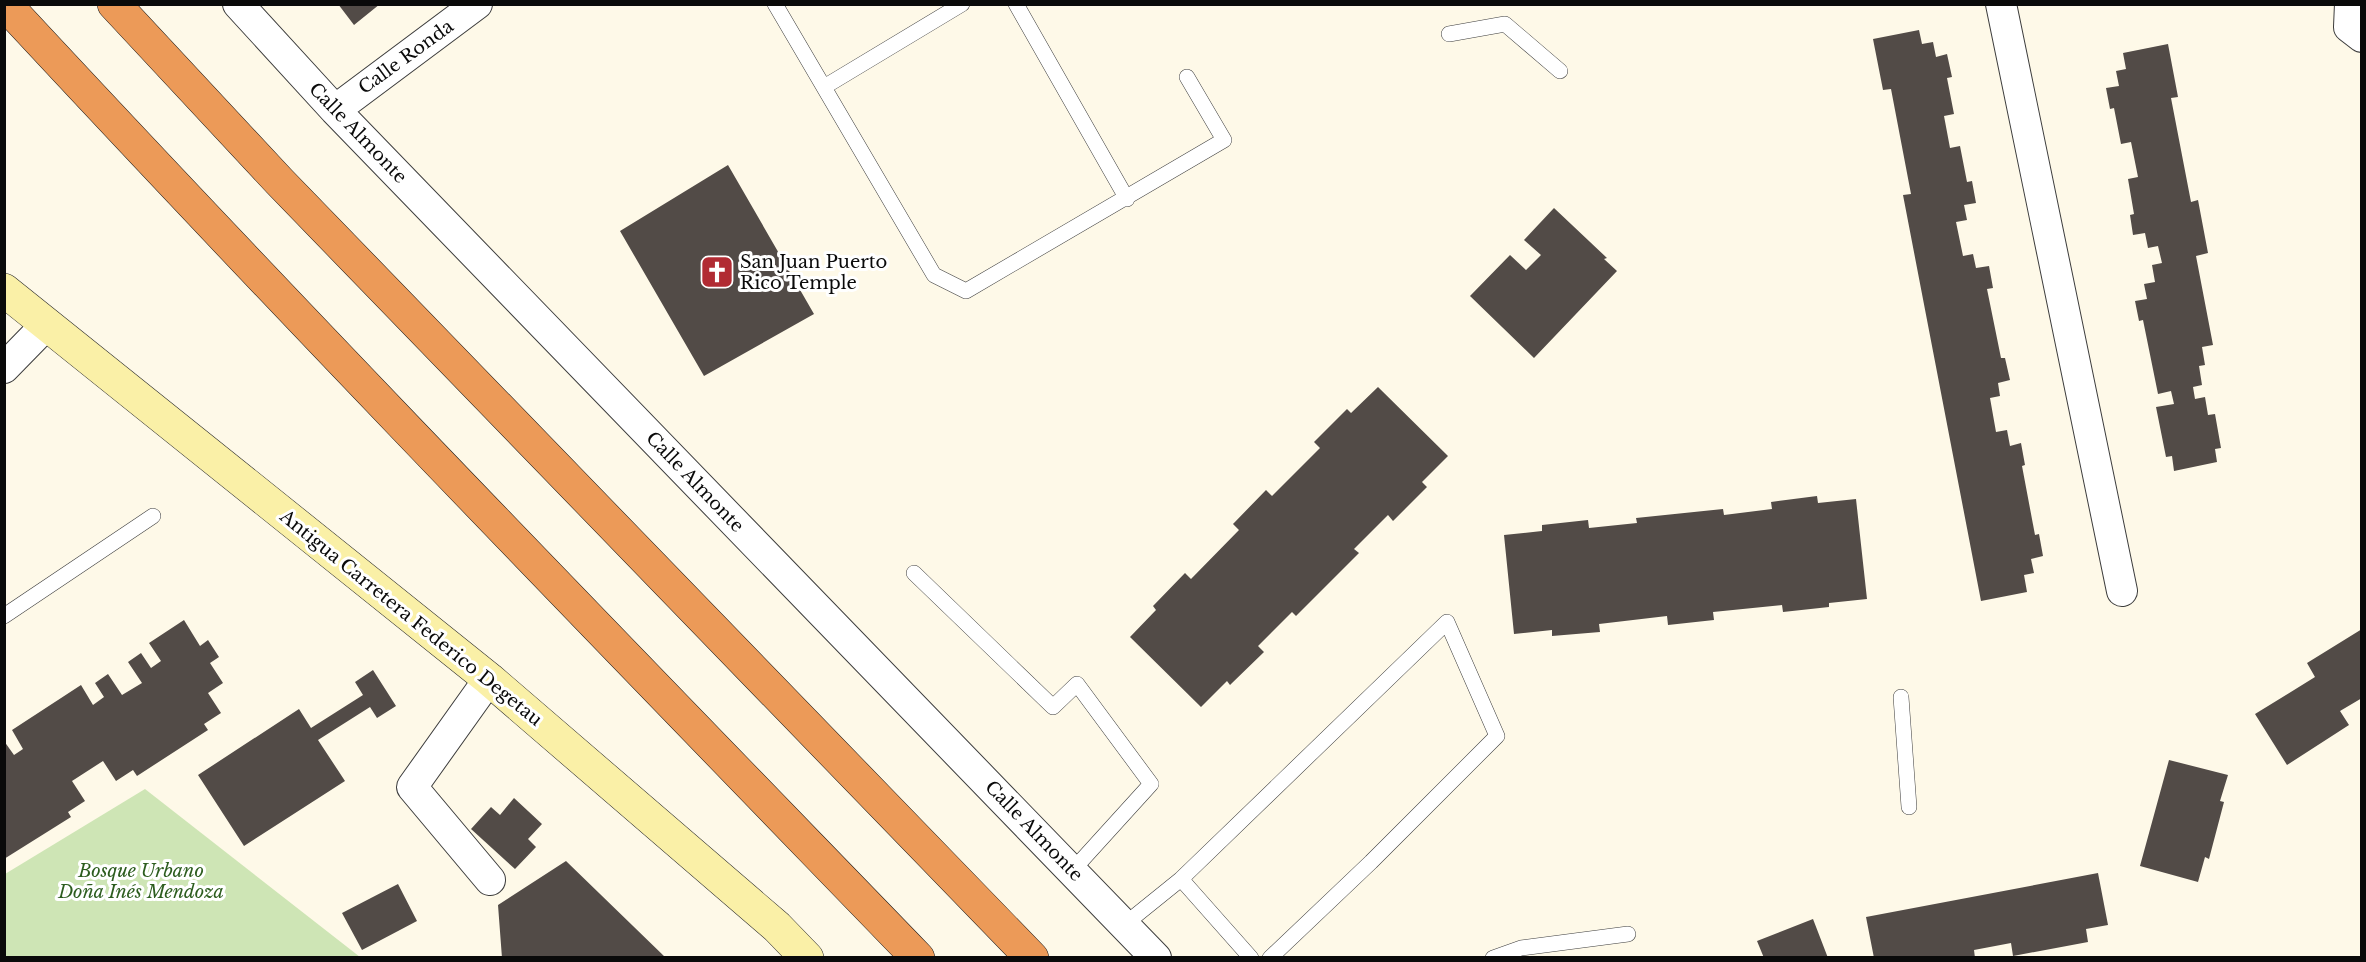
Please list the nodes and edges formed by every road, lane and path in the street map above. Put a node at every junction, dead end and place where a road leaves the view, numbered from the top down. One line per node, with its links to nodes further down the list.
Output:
1 (5, 4): 33 (highway)
2 (114, 4): 34 (highway)
3 (238, 4): 15 (street, Calle Almonte)
4 (477, 4): 15 (street, Calle Ronda)
5 (775, 4): 14 (lane)
6 (962, 4): 14 (lane)
7 (1016, 4): 16 (lane)
8 (2001, 4): 22 (street)
9 (2350, 4): 11 (street)
10 (1449, 34): 12 (lane)
11 (2361, 37)
12 (1560, 71)
13 (1187, 77): 16 (lane)
14 (824, 87): 16 (lane)
15 (334, 110): 27 (street, Calle Almonte)
16 (1127, 199)
17 (4, 290): 18 (street, Antigua Carretera Federico Degetau)
18 (47, 324): 19 (street); 24 (street, Antigua Carretera Federico Degetau)
19 (4, 368)
20 (153, 516): 23 (lane)
21 (914, 573): 27 (lane)
22 (2122, 591)
23 (4, 616)
24 (489, 679): 29 (street); 32 (street, Antigua Carretera Federico Degetau)
25 (1900, 698): 26 (lane)
26 (1909, 807)
27 (1072, 871): 30 (street, Calle Almonte)
28 (1181, 879): 30 (lane); 36 (lane); 37 (lane)
29 (490, 880)
30 (1124, 925): 35 (street, Calle Almonte)
31 (1628, 934): 38 (lane)
32 (807, 957)
33 (918, 957)
34 (1032, 957)
35 (1156, 957)
36 (1251, 957)
37 (1270, 957)
38 (1493, 957)

